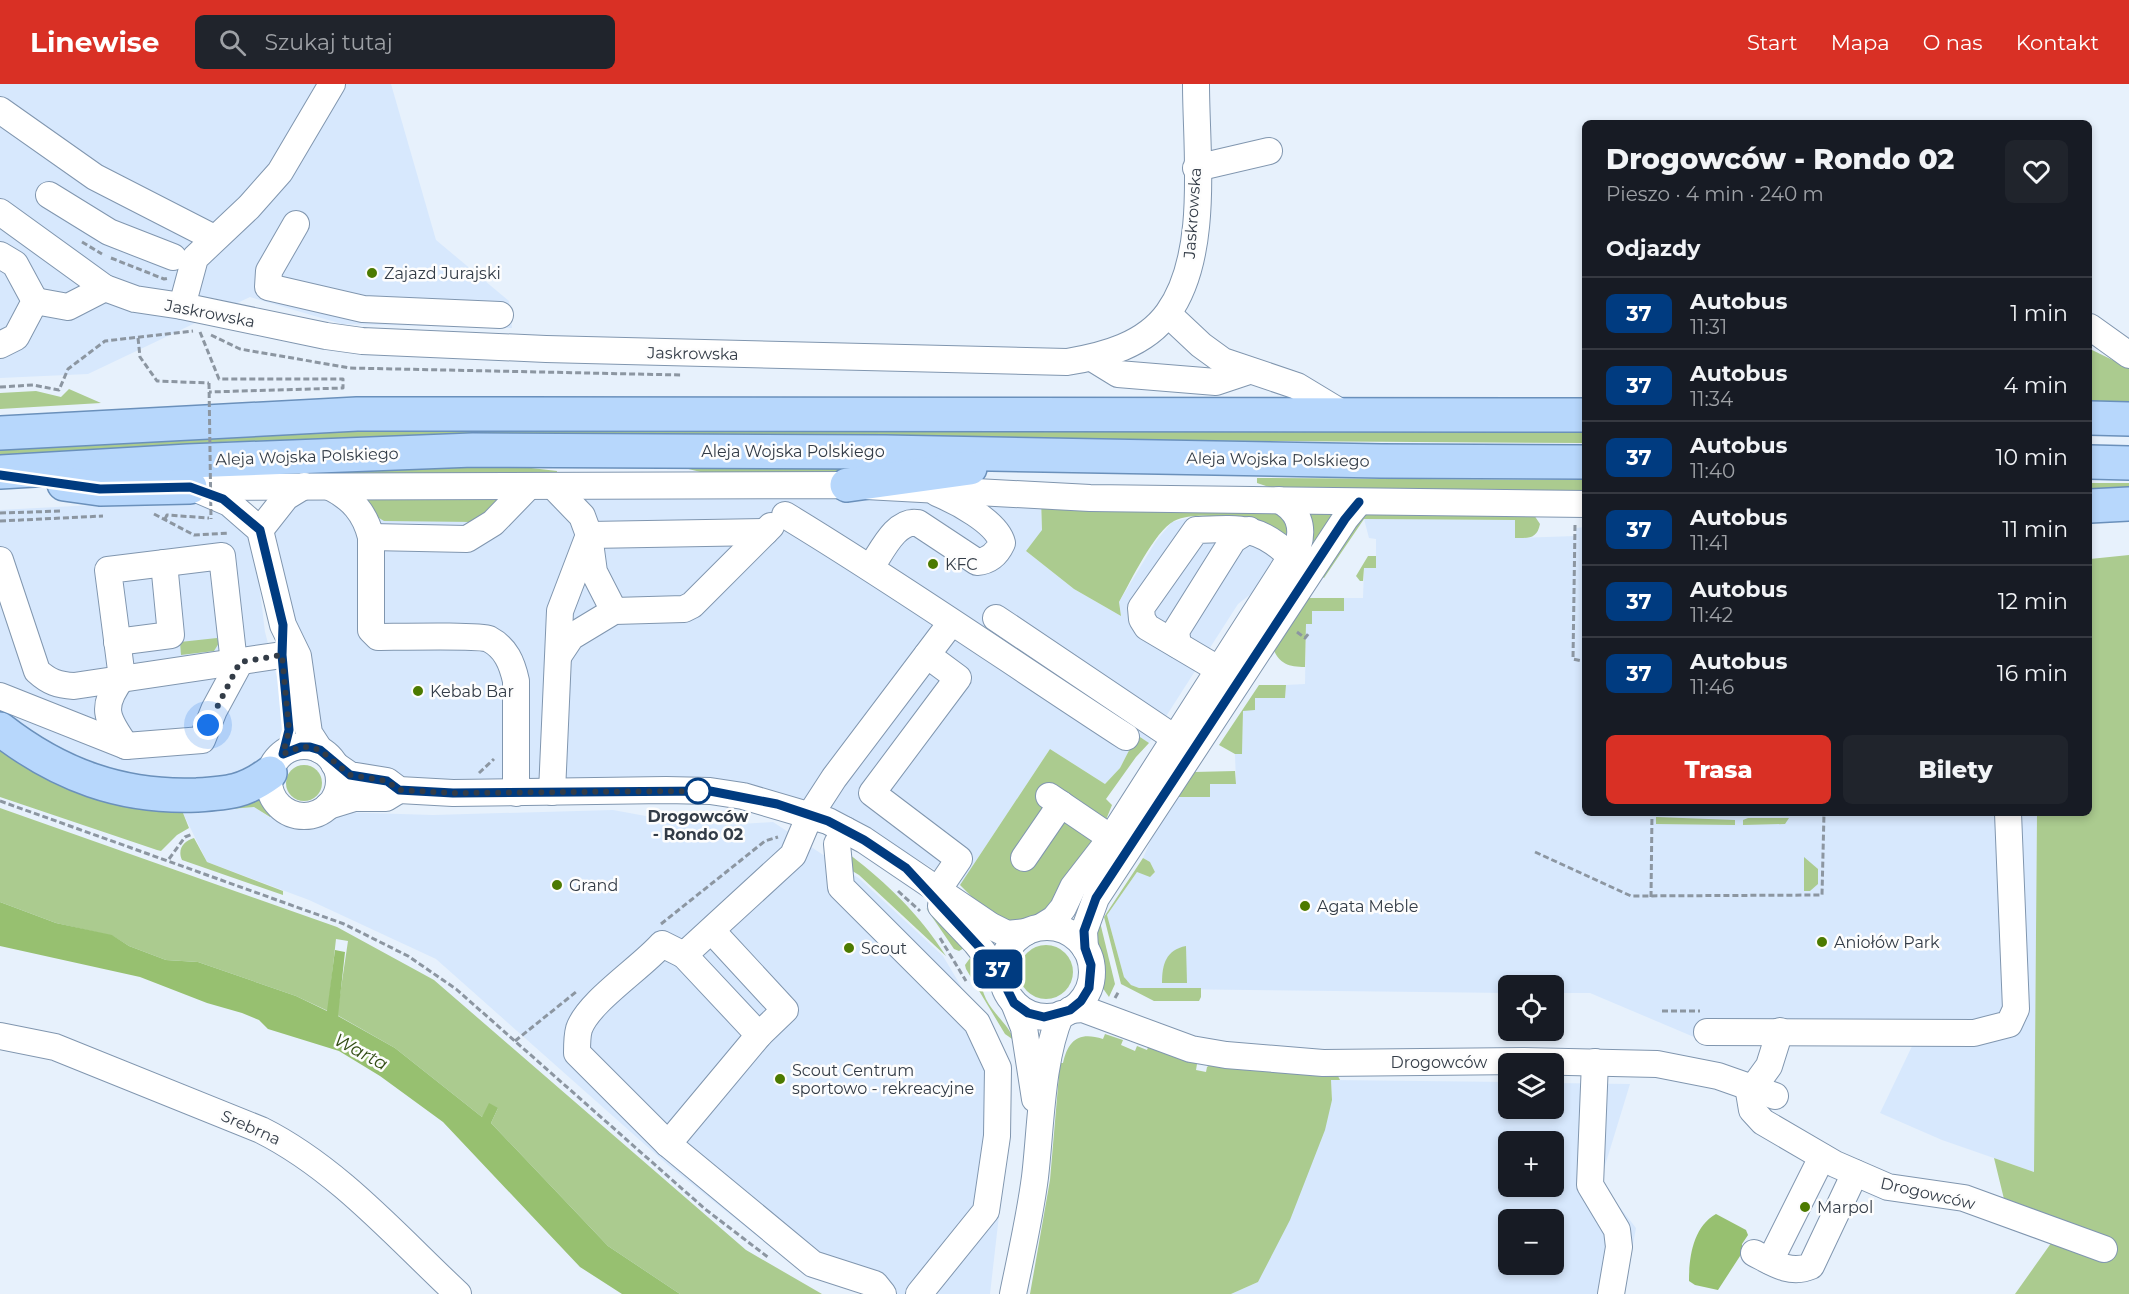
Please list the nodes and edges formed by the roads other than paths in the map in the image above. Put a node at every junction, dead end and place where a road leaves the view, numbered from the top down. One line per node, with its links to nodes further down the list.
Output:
1 (332, 84): 11 (street)
2 (1196, 84): 5 (street, Jaskrowska)
3 (0, 110): 7 (street)
4 (1269, 151): 5 (street)
5 (1196, 168): 18 (street, Jaskrowska)
6 (49, 195): 10 (street)
7 (131, 197): 10 (street); 11 (street)
8 (0, 212): 15 (street, Jaskrowska)
9 (296, 224): 14 (street)
10 (109, 232): 13 (street)
11 (214, 238): 17 (street)
12 (0, 255): 16 (street)
13 (173, 257)
14 (268, 287): 19 (street); 20 (street)
15 (105, 288): 16 (street); 17 (street, Jaskrowska)
16 (35, 301): 22 (street)
17 (182, 306): 20 (street, Jaskrowska)
18 (1167, 314): 24 (street, Jaskrowska); 25 (street)
19 (500, 315)
20 (256, 322): 24 (street, Jaskrowska)
21 (2092, 328): 23 (street)
22 (0, 345)
23 (2129, 355)
24 (1092, 358): 25 (street)
25 (1250, 371): 26 (street)
26 (1345, 415): 27 (main road); 30 (main road)
27 (1582, 415)
28 (2092, 418): 29 (main road)
29 (2129, 419)
30 (0, 433)
31 (626, 450): 32 (main road, Aleja Wojska Polskiego); 36 (main road, Aleja Wojska Polskiego); 39 (street)
32 (1045, 454): 33 (main road, Aleja Wojska Polskiego); 37 (main road)
33 (1582, 462)
34 (2092, 462): 35 (main road)
35 (2129, 463)
36 (0, 474): 41 (main road)
37 (847, 485): 40 (street); 45 (street)
38 (304, 486): 41 (street); 42 (street); 52 (street)
39 (711, 486): 40 (street); 44 (street)
40 (790, 486): 50 (street)
41 (190, 487): 52 (street)
42 (330, 487): 43 (street); 56 (street)
43 (528, 487): 44 (street); 56 (street)
44 (554, 487): 55 (street)
45 (931, 491): 46 (street); 61 (street)
46 (1279, 500): 47 (street); 58 (street)
47 (1359, 502): 51 (street); 93 (street)
48 (2129, 504): 49 (main road)
49 (2092, 506)
50 (785, 514): 54 (street); 61 (street)
51 (1582, 515)
52 (260, 530): 65 (street)
53 (1249, 530): 58 (street); 66 (street); 66 (street)
54 (765, 532): 55 (street); 62 (street)
55 (589, 535): 62 (street); 68 (street)
56 (371, 537): 82 (street)
57 (0, 549): 71 (street)
58 (1291, 557): 72 (street)
59 (0, 560): 71 (street)
60 (164, 563): 70 (street); 71 (street); 71 (street)
61 (871, 567): 64 (street)
62 (614, 611): 68 (street)
63 (996, 618): 76 (street)
64 (951, 623): 69 (street); 75 (street)
65 (283, 625): 67 (street); 78 (street)
66 (1178, 645): 72 (street)
67 (282, 655): 70 (street); 79 (street)
68 (559, 655): 81 (street)
69 (927, 655): 84 (street); 90 (street)
70 (237, 663): 71 (street); 77 (street)
71 (119, 666): 77 (street)
72 (1218, 669): 76 (street)
73 (0, 696): 77 (street)
74 (0, 729): 79 (main road)
75 (1126, 737)
76 (1176, 739): 87 (street)
77 (126, 746)
78 (327, 757): 79 (street); 80 (street); 83 (street)
79 (277, 764): 83 (street)
80 (399, 790): 82 (street); 83 (street)
81 (552, 792): 82 (street); 84 (street)
82 (516, 793)
83 (328, 806)
84 (810, 815): 86 (street); 92 (street)
85 (2008, 816): 99 (street)
86 (845, 830): 89 (street); 113 (street)
87 (1111, 838): 88 (street); 91 (street)
88 (1024, 858)
89 (906, 868): 90 (street); 96 (street)
90 (938, 890): 91 (street)
91 (1033, 929): 93 (street); 96 (street)
92 (712, 931): 94 (street); 101 (street)
93 (1085, 948): 95 (street)
94 (684, 955): 101 (street); 107 (street)
95 (1092, 974): 98 (street); 103 (street, Drogowców)
96 (1002, 976): 97 (street)
97 (1014, 1003): 98 (street); 106 (street)
98 (1066, 1012): 103 (street, Drogowców); 106 (street)
99 (1780, 1031): 100 (street); 105 (street)
100 (1707, 1032)
101 (759, 1035): 107 (street)
102 (0, 1036): 111 (street, Srebrna)
103 (1166, 1041): 104 (street, Drogowców)
104 (1595, 1062): 105 (street, Drogowców); 115 (street)
105 (1759, 1090): 108 (street, Drogowców)
106 (1039, 1129): 114 (street)
107 (668, 1144): 112 (street)
108 (1822, 1157): 109 (street, Drogowców); 109 (street)
109 (1856, 1173): 110 (street, Drogowców)
110 (2104, 1249)
111 (458, 1294)
112 (883, 1294)
113 (919, 1294)
114 (1013, 1294)
115 (1611, 1294)

